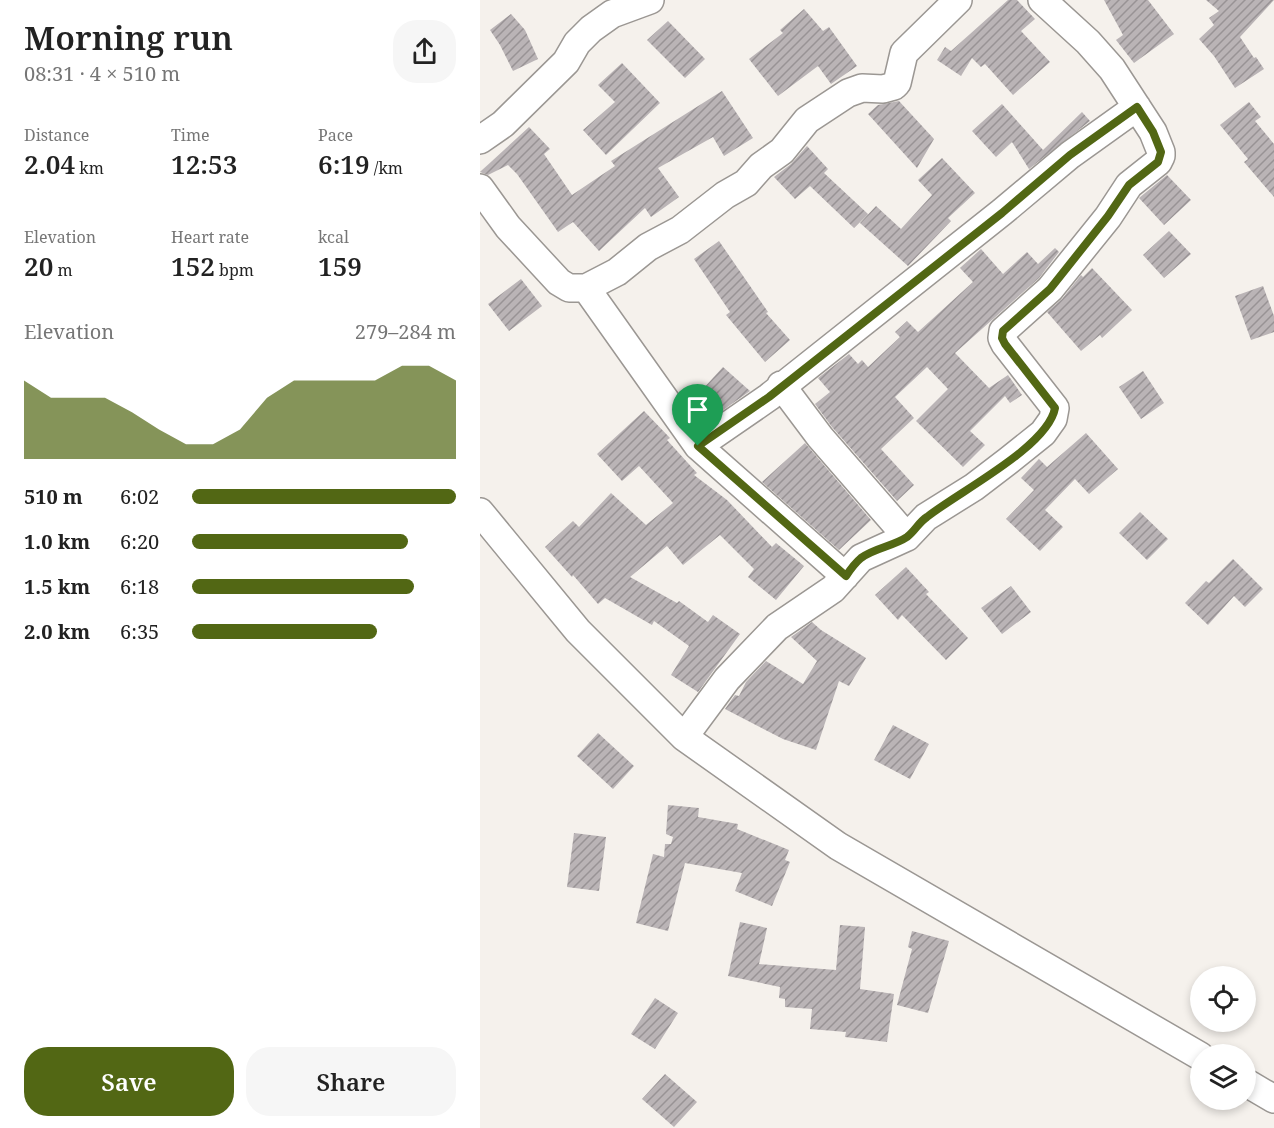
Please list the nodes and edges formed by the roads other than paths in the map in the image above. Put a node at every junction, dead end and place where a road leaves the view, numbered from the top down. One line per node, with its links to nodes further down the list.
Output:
1 (650, 0): 5 (street)
2 (958, 0): 7 (street)
3 (1042, 0): 4 (street)
4 (1137, 107): 8 (street); 11 (street)
5 (480, 140)
6 (480, 188): 7 (street)
7 (586, 288): 9 (street)
8 (781, 385): 9 (street); 11 (street)
9 (698, 446): 12 (street)
10 (480, 512): 13 (street)
11 (907, 537): 12 (street)
12 (846, 576): 13 (street)
13 (684, 737): 14 (street)
14 (1190, 1050)
15 (1256, 1088): 16 (street)
16 (1274, 1099)

